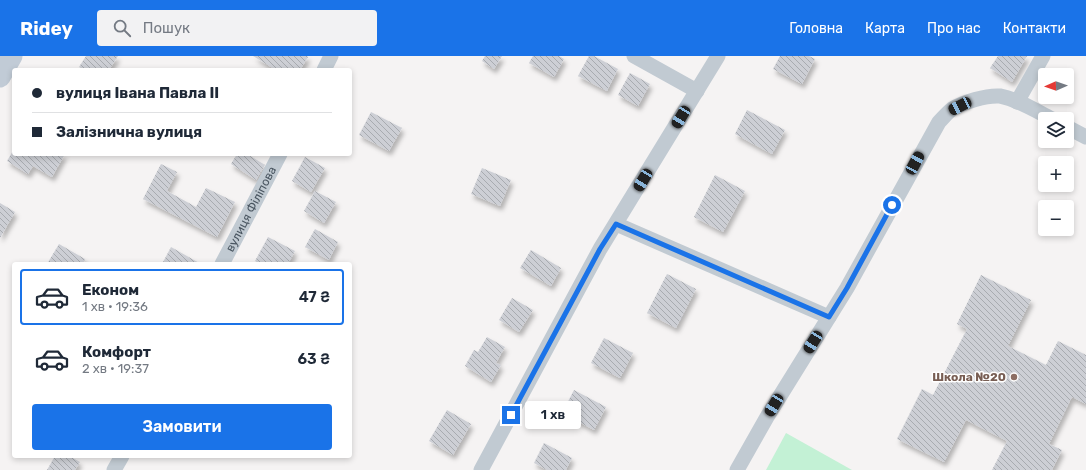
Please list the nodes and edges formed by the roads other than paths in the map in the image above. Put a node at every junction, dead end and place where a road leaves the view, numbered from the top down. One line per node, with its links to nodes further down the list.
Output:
1 (12, 56): 7 (main road)
2 (331, 56): 6 (street)
3 (634, 56): 8 (street)
4 (718, 56): 8 (street)
5 (1043, 56): 9 (street)
6 (325, 68)
7 (0, 77)
8 (697, 92): 14 (street)
9 (1017, 102): 10 (street); 16 (street)
10 (1038, 112)
11 (1074, 131): 12 (street)
12 (1086, 137)
13 (279, 156): 15 (street, вулиця Філіпова)
14 (616, 224): 16 (street); 19 (street)
15 (223, 262)
16 (829, 317): 20 (street)
17 (121, 458): 18 (street)
18 (114, 470)
19 (481, 470)
20 (737, 470)

